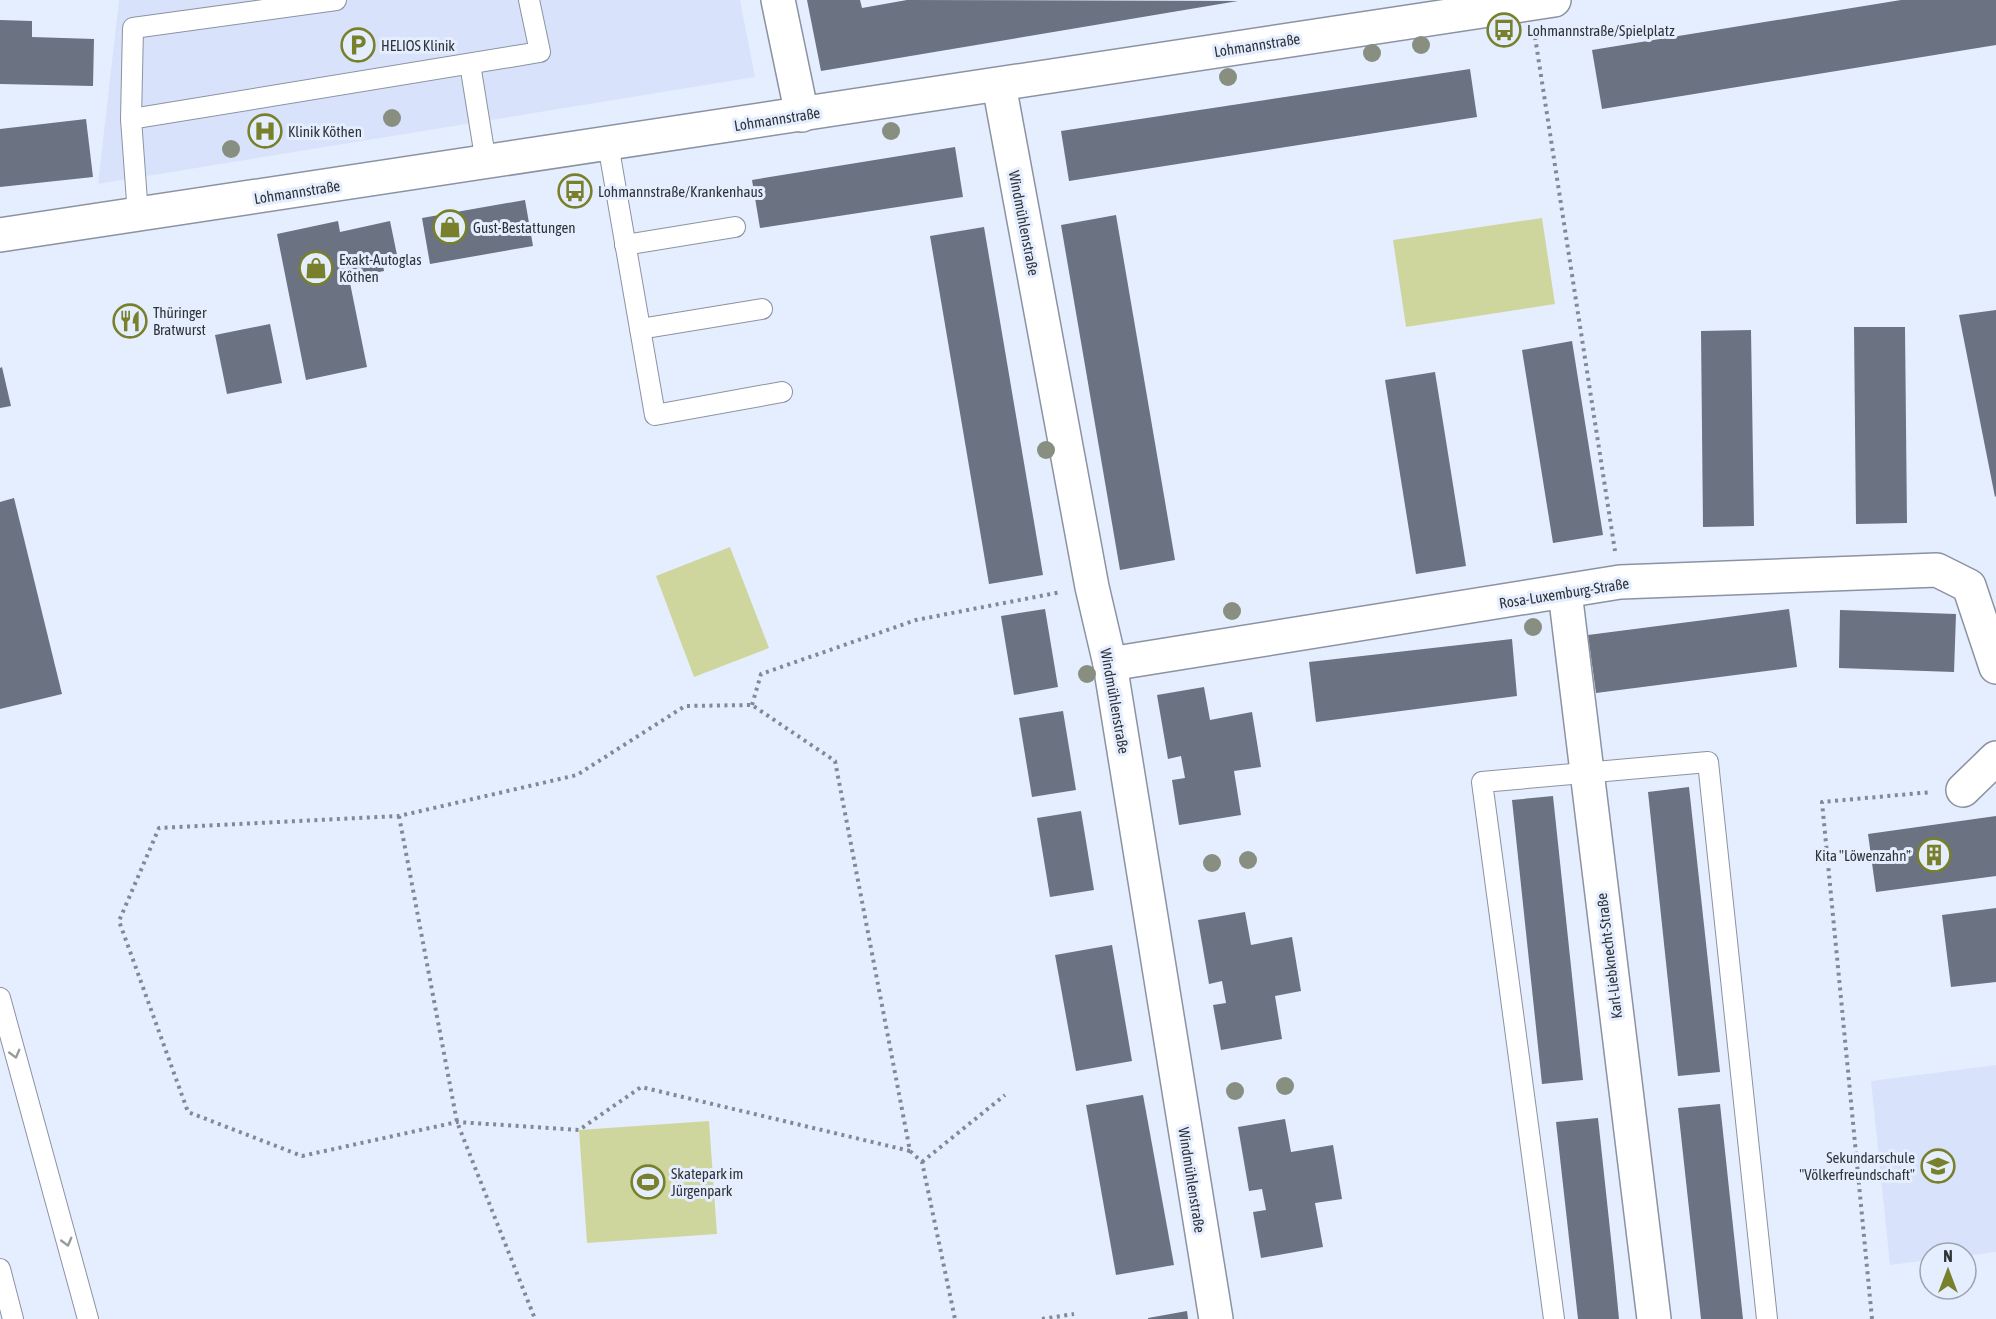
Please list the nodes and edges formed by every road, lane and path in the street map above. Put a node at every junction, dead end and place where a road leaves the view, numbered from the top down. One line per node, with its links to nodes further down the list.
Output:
1 (336, 0): 9 (lane)
2 (529, 0): 6 (lane)
3 (778, 0): 8 (street)
4 (1541, 2): 5 (street, Lohmannstraße); 19 (path)
5 (1420, 10): 7 (street, Lohmannstraße)
6 (470, 64): 9 (lane); 11 (lane)
7 (999, 85): 8 (street, Lohmannstraße); 20 (street, Windmühlenstraße)
8 (802, 115): 10 (street, Lohmannstraße)
9 (131, 119): 12 (lane)
10 (608, 144): 11 (street, Lohmannstraße); 15 (lane)
11 (486, 163): 12 (street, Lohmannstraße)
12 (138, 215): 14 (street, Lohmannstraße)
13 (735, 227): 15 (lane)
14 (0, 235)
15 (625, 245): 17 (lane)
16 (762, 309): 17 (lane)
17 (640, 329): 18 (lane)
18 (782, 392)
19 (1620, 582): 21 (street, Rosa-Luxemburg-Straße); 23 (street, Rosa-Luxemburg-Straße)
20 (1092, 588): 22 (street, Windmühlenstraße); 24 (path)
21 (1565, 592): 22 (street, Rosa-Luxemburg-Straße); 26 (street, Karl-Liebknecht-Straße)
22 (1110, 664): 41 (street, Windmühlenstraße)
23 (1996, 667)
24 (752, 705): 28 (path); 32 (path)
25 (1996, 758): 27 (street)
26 (1587, 772): 42 (lane); 43 (street, Karl-Liebknecht-Straße); 44 (lane)
27 (1963, 790): 45 (path)
28 (399, 816): 31 (path); 31 (path)
29 (0, 998): 37 (lane, one-way to 37)
30 (1005, 1095): 33 (path)
31 (457, 1122): 32 (path); 38 (path)
32 (910, 1151): 33 (path)
33 (922, 1162): 39 (path)
34 (0, 1269): 36 (lane)
35 (1074, 1314): 40 (path)
36 (13, 1319)
37 (88, 1319)
38 (535, 1319)
39 (955, 1319)
40 (1042, 1319)
41 (1216, 1319)
42 (1554, 1319)
43 (1654, 1319)
44 (1767, 1319)
45 (1872, 1319)

